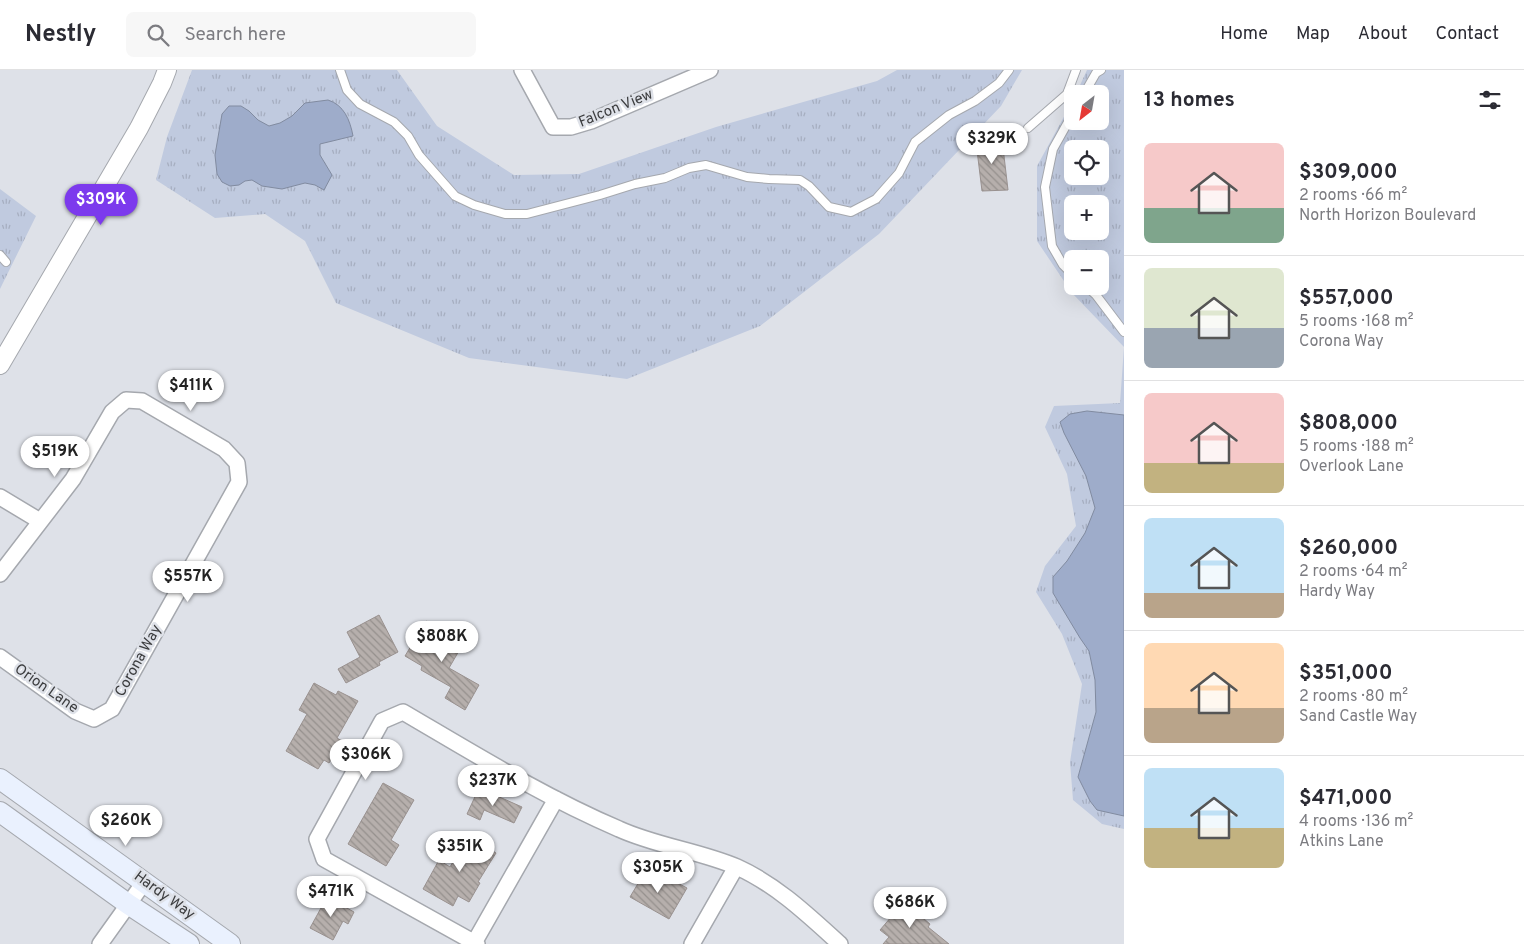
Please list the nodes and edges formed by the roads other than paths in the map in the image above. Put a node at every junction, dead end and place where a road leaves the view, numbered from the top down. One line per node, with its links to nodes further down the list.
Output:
1 (166, 70): 16 (street)
2 (340, 70): 5 (lane)
3 (522, 70): 4 (street, Falcon View)
4 (710, 70)
5 (1010, 70)
6 (1076, 70): 9 (lane)
7 (1101, 70): 8 (lane)
8 (1089, 85)
9 (1028, 128)
10 (1064, 129): 13 (lane)
11 (0, 254): 12 (lane)
12 (6, 262)
13 (1064, 266)
14 (1096, 295): 15 (lane)
15 (1124, 332)
16 (0, 365)
17 (0, 497): 18 (street)
18 (40, 521): 19 (street); 21 (street, Corona Way)
19 (0, 574)
20 (0, 657): 21 (street, Orion Lane)
21 (94, 719)
22 (0, 779): 26 (main road, Hardy Way)
23 (556, 799): 25 (street); 28 (street); 28 (street)
24 (0, 812): 27 (main road, Hardy Way)
25 (736, 867): 32 (street); 33 (street)
26 (145, 881): 27 (street); 31 (main road, Hardy Way)
27 (128, 904): 29 (street); 30 (main road, Hardy Way)
28 (475, 943)
29 (100, 944)
30 (189, 944)
31 (230, 944)
32 (692, 944)
33 (840, 944)

